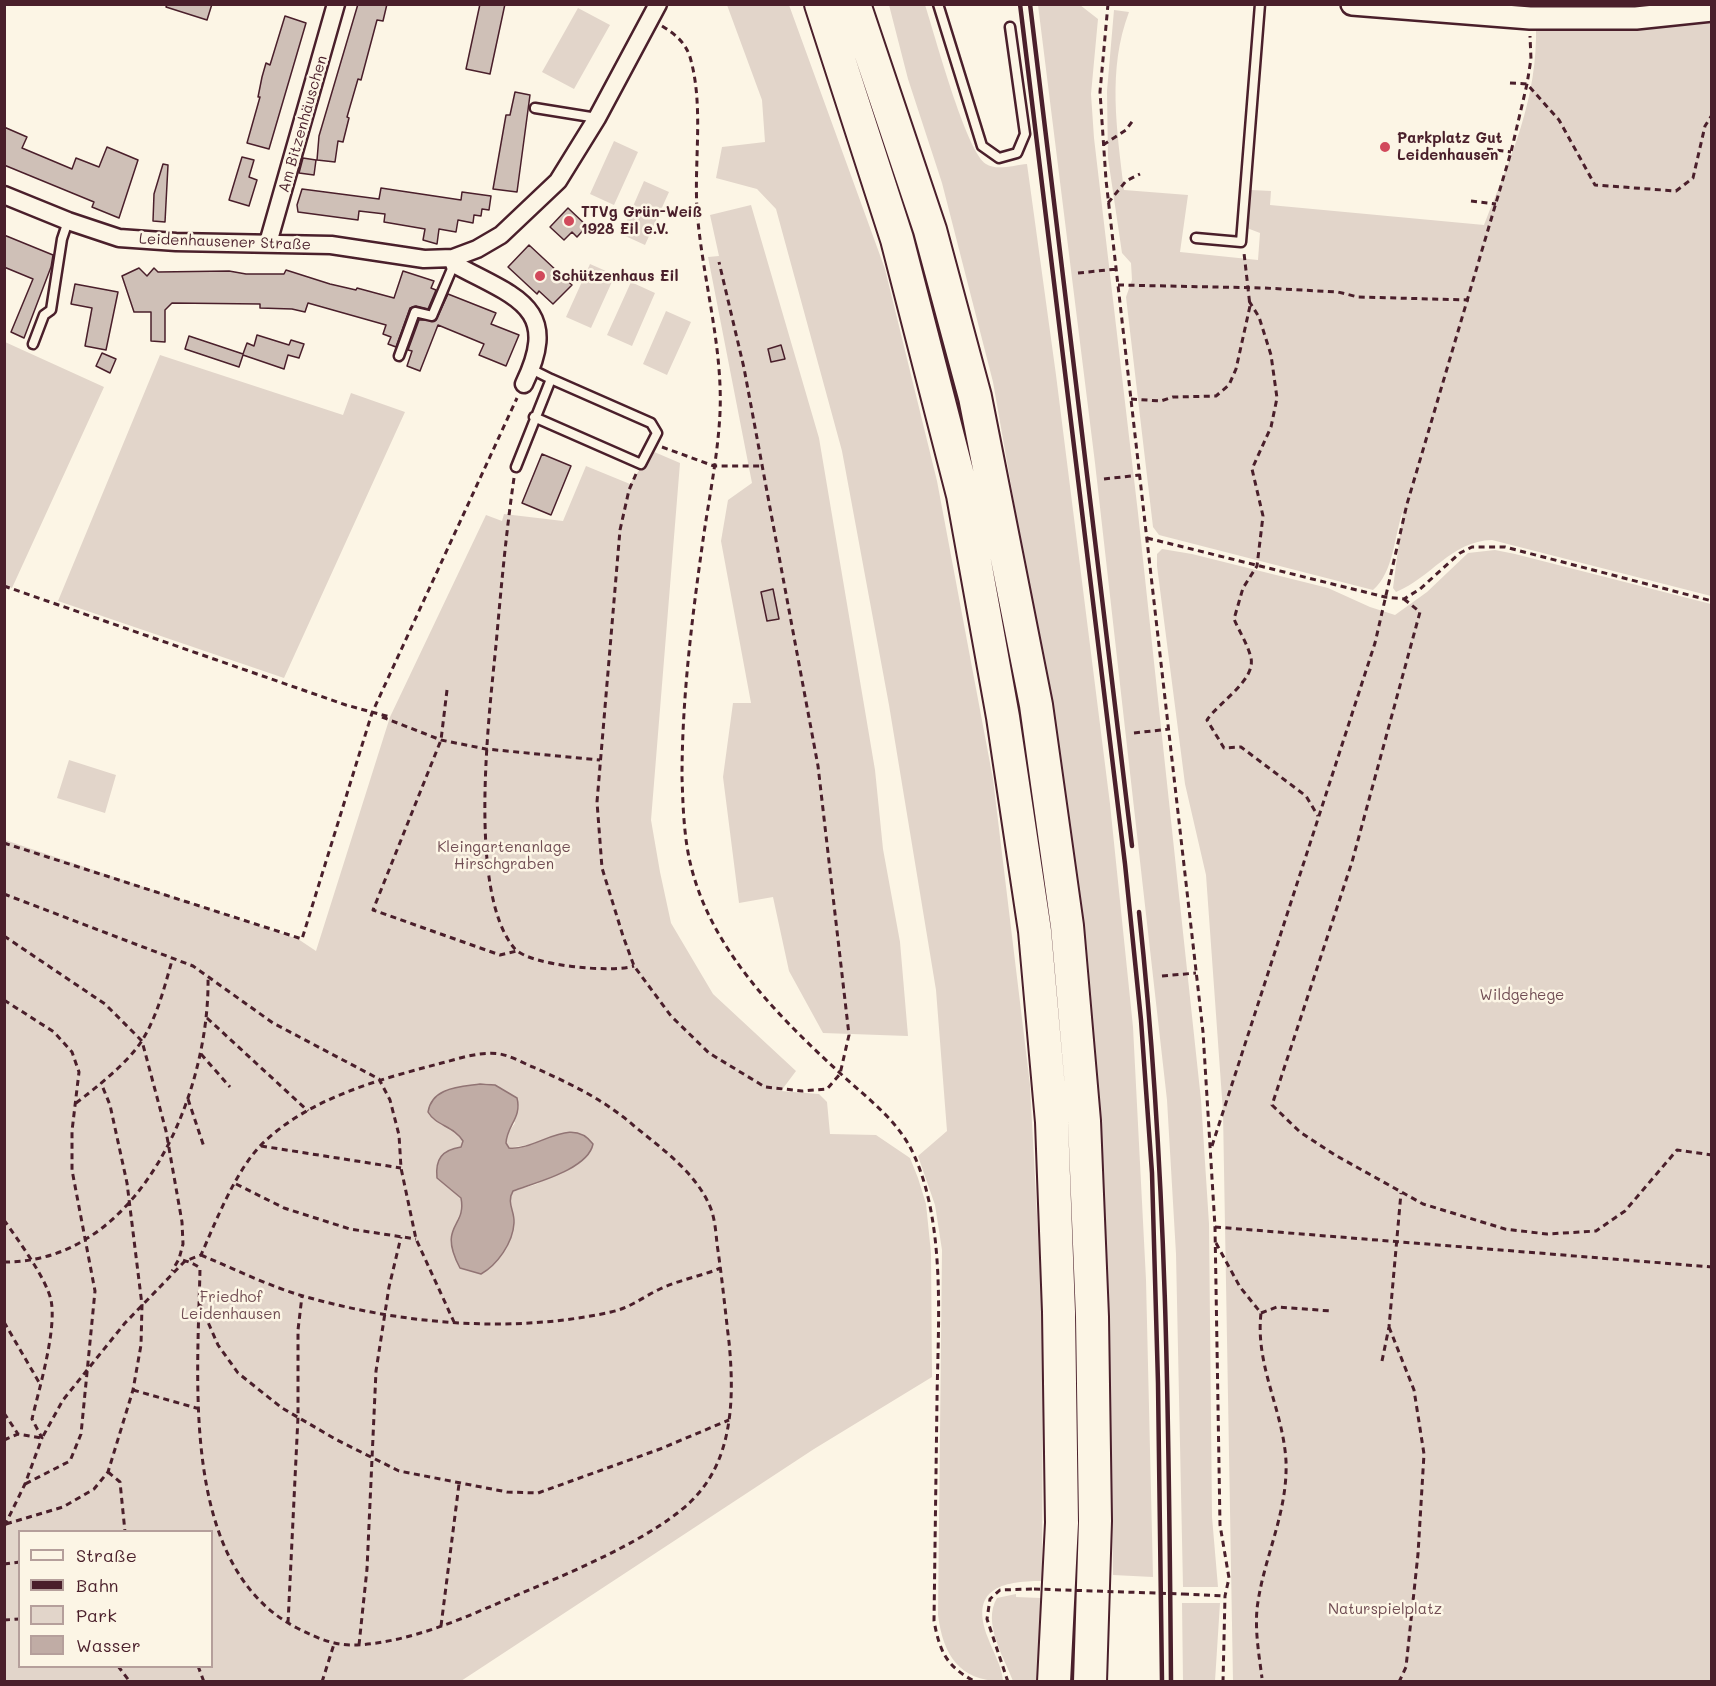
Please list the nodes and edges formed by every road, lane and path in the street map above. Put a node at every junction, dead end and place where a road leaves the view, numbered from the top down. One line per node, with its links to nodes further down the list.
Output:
1 (336, 4): 32 (street, Am Bitzenhäuschen)
2 (657, 4): 12 (street, Leidenhausener Straße)
3 (821, 4): 150 (highway)
4 (855, 4): 14 (highway)
5 (860, 4): 14 (highway)
6 (938, 4): 13 (lane)
7 (1108, 4): 21 (path)
8 (1260, 4): 31 (lane)
9 (1352, 4): 11 (street)
10 (1712, 10): 11 (street)
11 (1530, 18): 16 (path)
12 (650, 21): 19 (street, Leidenhausener Straße); 49 (path)
13 (1010, 27)
14 (868, 41): 151 (highway)
15 (1510, 83): 16 (path)
16 (1527, 84): 18 (path); 23 (path)
17 (535, 108): 19 (lane)
18 (1712, 115)
19 (597, 118): 33 (street, Leidenhausener Straße)
20 (1134, 120): 21 (path)
21 (1104, 145): 27 (path)
22 (1487, 148): 23 (path)
23 (1510, 152): 28 (path)
24 (1140, 174): 27 (path)
25 (4, 195): 29 (street, Leidenhausener Straße)
26 (1471, 201): 28 (path)
27 (1108, 203): 35 (path)
28 (1496, 204): 39 (path)
29 (68, 221): 32 (street, Leidenhausener Straße); 41 (lane)
30 (1196, 238): 31 (lane)
31 (1241, 242): 38 (path)
32 (268, 243): 33 (street, Leidenhausener Straße)
33 (454, 261): 42 (lane); 43 (street)
34 (719, 262): 50 (path)
35 (1117, 269): 36 (path); 37 (path)
36 (1078, 273)
37 (1118, 285): 38 (path); 45 (path)
38 (1249, 289): 39 (path); 40 (path)
39 (1468, 300): 57 (path)
40 (1249, 301): 45 (path); 55 (path)
41 (33, 344)
42 (399, 356)
43 (528, 376): 44 (lane); 61 (path)
44 (551, 379): 46 (lane); 47 (lane)
45 (1131, 399): 52 (path)
46 (534, 417): 48 (lane); 51 (lane)
47 (652, 443): 48 (lane); 49 (path)
48 (641, 464): 67 (path)
49 (714, 466): 50 (path); 82 (path)
50 (762, 466): 82 (path)
51 (516, 467): 66 (path)
52 (1140, 475): 53 (path); 54 (path)
53 (1104, 479)
54 (1147, 538): 55 (path); 63 (path)
55 (1257, 566): 57 (path); 68 (path)
56 (4, 586): 61 (path)
57 (1385, 597): 58 (path); 68 (path)
58 (1404, 599): 59 (path); 96 (path)
59 (1712, 601)
60 (447, 690): 65 (path)
61 (372, 713): 62 (path); 65 (path); 69 (path)
62 (390, 717)
63 (1170, 729): 64 (path); 75 (path)
64 (1134, 733)
65 (441, 740): 66 (path); 72 (path)
66 (486, 749): 67 (path); 72 (path)
67 (600, 760): 74 (path)
68 (1318, 817): 92 (path)
69 (4, 843)
70 (4, 894): 73 (path)
71 (4, 936): 80 (path)
72 (517, 951): 74 (path)
73 (173, 957): 77 (path); 80 (path)
74 (634, 966): 82 (path)
75 (1197, 973): 76 (path); 92 (path)
76 (1162, 976)
77 (208, 978): 79 (path); 83 (path)
78 (4, 1000): 87 (path)
79 (207, 1018): 81 (path); 88 (path)
80 (142, 1041): 84 (path); 89 (path)
81 (201, 1054): 85 (path); 86 (path)
82 (840, 1074): 148 (path)
83 (379, 1079): 88 (path); 94 (path); 111 (path)
84 (101, 1083): 87 (path); 97 (path)
85 (230, 1088)
86 (188, 1098): 89 (path); 91 (path)
87 (75, 1105): 101 (path)
88 (309, 1111): 90 (path)
89 (168, 1146): 97 (path); 106 (path)
90 (261, 1146): 94 (path); 95 (path)
91 (204, 1147)
92 (1211, 1148): 99 (path)
93 (1712, 1155): 96 (path)
94 (401, 1168): 102 (path)
95 (236, 1184): 100 (path); 105 (path)
96 (1401, 1193): 104 (path)
97 (130, 1203): 101 (path); 115 (path)
98 (4, 1220): 107 (path)
99 (1215, 1227): 103 (path); 104 (path)
100 (401, 1237): 102 (path); 117 (path)
101 (87, 1238): 107 (path); 123 (path)
102 (416, 1239): 120 (path)
103 (1215, 1242): 118 (path); 139 (path)
104 (1398, 1242): 110 (path); 121 (path)
105 (201, 1255): 108 (path); 113 (path)
106 (179, 1259): 108 (path); 112 (path)
107 (31, 1260): 109 (path); 124 (path)
108 (185, 1261): 112 (path); 114 (path)
109 (4, 1262)
110 (1712, 1267)
111 (721, 1269): 120 (path); 129 (path)
112 (170, 1275): 115 (path)
113 (302, 1296): 117 (path); 128 (path)
114 (199, 1303): 126 (path); 128 (path)
115 (142, 1305): 123 (path); 125 (path)
116 (1331, 1311): 118 (path)
117 (386, 1313): 120 (path); 133 (path)
118 (1261, 1313): 145 (path)
119 (4, 1322): 124 (path)
120 (454, 1322)
121 (1389, 1327): 122 (path); 153 (path)
122 (1382, 1361)
123 (86, 1372): 131 (path); 136 (path)
124 (40, 1385): 131 (path)
125 (133, 1390): 126 (path); 134 (path)
126 (200, 1409): 140 (path)
127 (4, 1413): 130 (path)
128 (298, 1417): 133 (path); 140 (path)
129 (729, 1420): 135 (path); 141 (path)
130 (18, 1434): 131 (path); 132 (path)
131 (42, 1438): 136 (path)
132 (4, 1440)
133 (374, 1458): 135 (path); 143 (path)
134 (108, 1472): 137 (path); 138 (path)
135 (457, 1483): 141 (path)
136 (25, 1484): 137 (path)
137 (5, 1526)
138 (125, 1530)
139 (1225, 1596): 149 (path, bridge); 152 (path)
140 (288, 1623): 142 (path)
141 (441, 1626): 143 (path)
142 (334, 1644): 143 (path); 147 (path)
143 (359, 1645)
144 (120, 1668): 146 (path)
145 (1262, 1678)
146 (130, 1682)
147 (322, 1682)
148 (976, 1682)
149 (1008, 1682)
150 (1054, 1682)
151 (1090, 1682)
152 (1223, 1682)
153 (1399, 1682)

